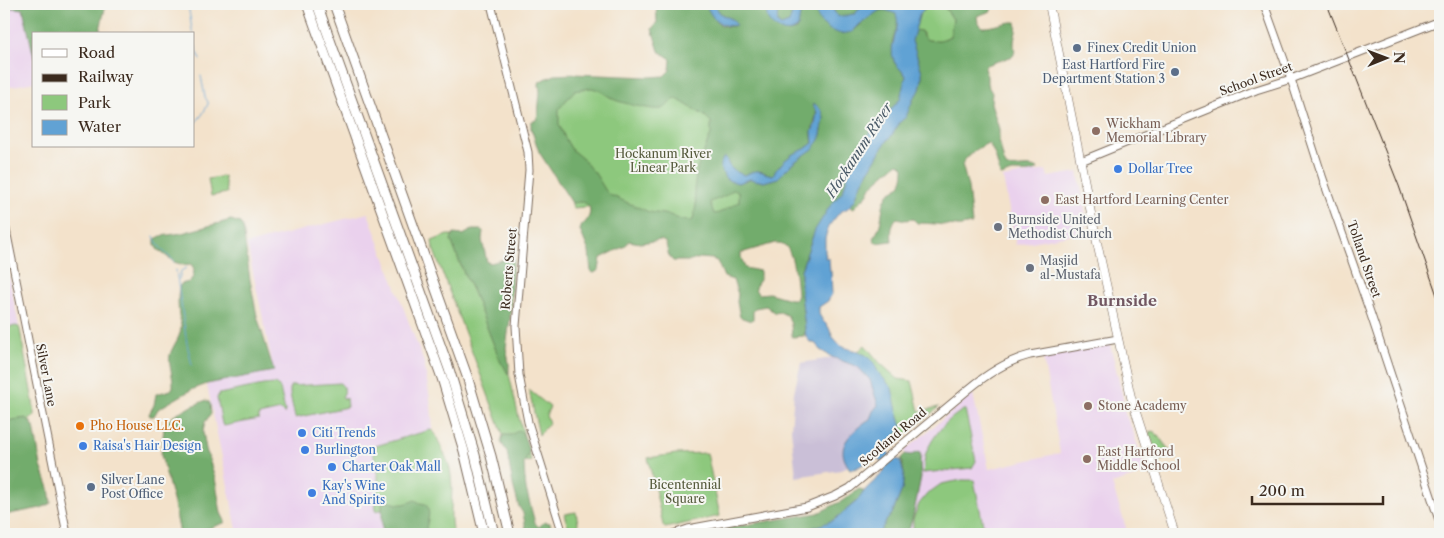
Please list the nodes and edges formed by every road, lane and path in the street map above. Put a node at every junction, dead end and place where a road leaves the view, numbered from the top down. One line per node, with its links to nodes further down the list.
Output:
1 (307, 4): 15 (highway)
2 (317, 4): 16 (highway)
3 (322, 4): 17 (highway)
4 (334, 4): 18 (highway)
5 (491, 4): 19 (main road, Roberts Street)
6 (1049, 4): 10 (main road)
7 (1264, 4): 9 (main road, Tolland Street)
8 (1440, 21): 9 (main road, School Street)
9 (1291, 78): 10 (main road, School Street); 13 (main road, Tolland Street)
10 (1081, 161): 12 (main road)
11 (4, 220): 14 (main road, Silver Lane)
12 (1118, 339): 20 (main road, Scotland Road); 21 (main road)
13 (1440, 523)
14 (67, 534)
15 (484, 534)
16 (494, 534)
17 (499, 534)
18 (510, 534)
19 (563, 534)
20 (673, 534)
21 (1174, 534)

